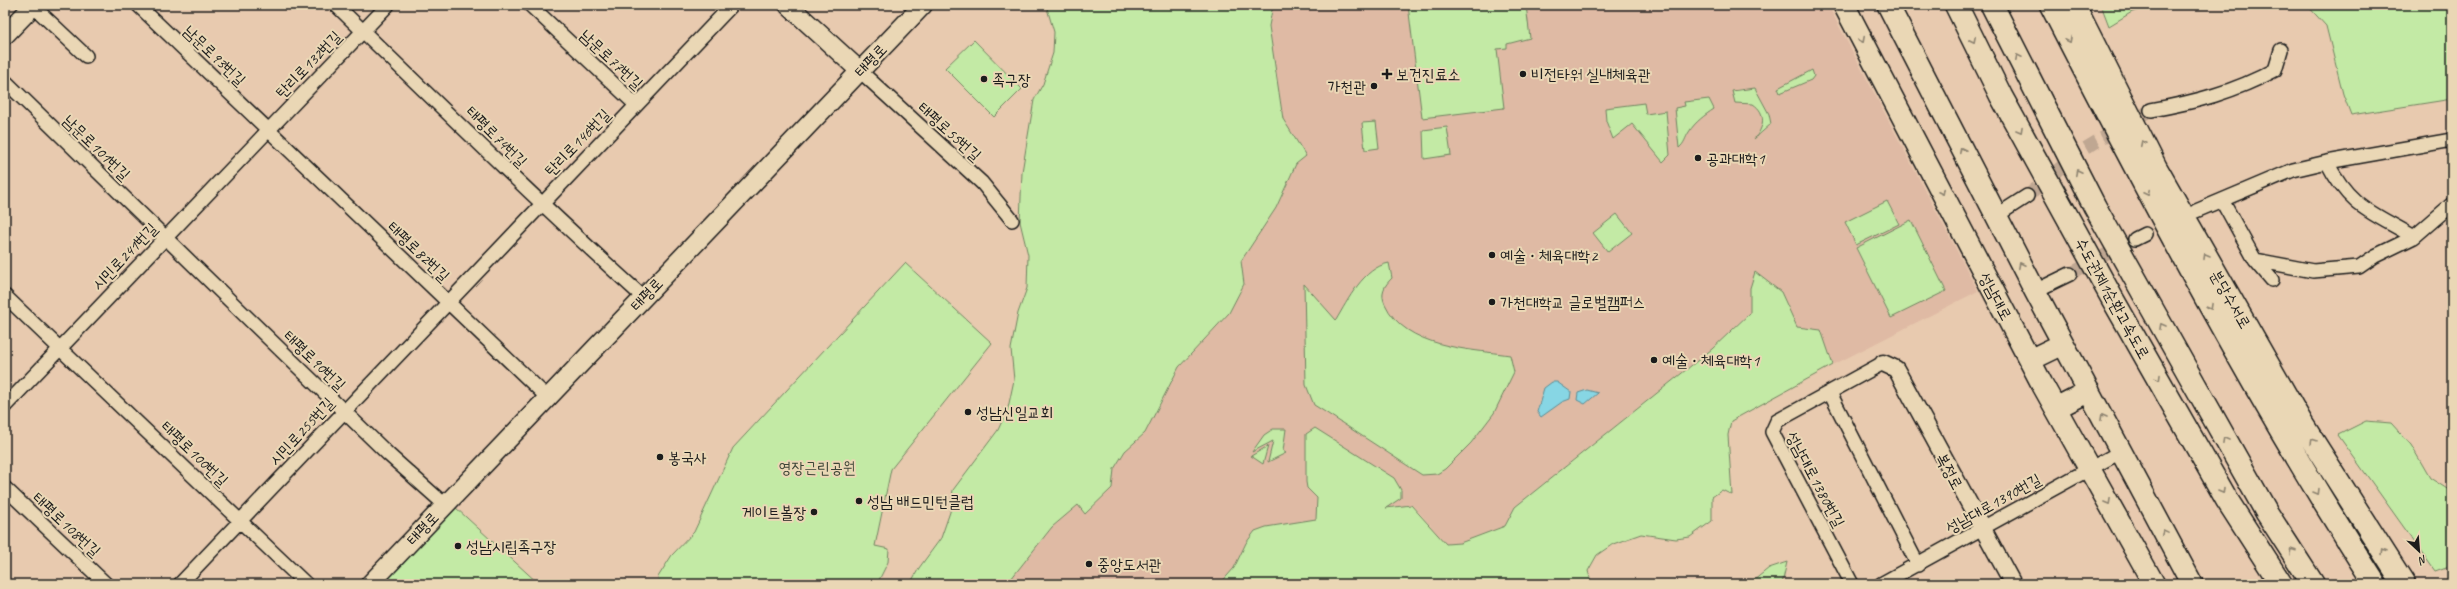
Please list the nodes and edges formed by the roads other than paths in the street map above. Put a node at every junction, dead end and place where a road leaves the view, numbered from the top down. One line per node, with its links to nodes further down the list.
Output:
1 (33, 5): 16 (main road); 18 (street)
2 (138, 5): 23 (street, 남문로93번길)
3 (336, 5): 15 (street, 태평로74번길)
4 (388, 5): 15 (street, 탄리로132번길)
5 (530, 5): 21 (street, 남문로77번길)
6 (732, 5): 21 (street, 탄리로146번길)
7 (788, 5): 19 (main road)
8 (923, 5): 19 (main road, 태평로)
9 (1844, 5): 44 (main road, 성남대로, one-way to 44)
10 (1888, 5): 31 (main road, one-way to 10)
11 (1956, 5): 68 (highway, 수도권제1순환고속도로, one-way to 68)
12 (1992, 5): 69 (highway, 수도권제1순환고속도로, one-way to 12)
13 (2051, 5): 70 (highway, 분당수서로, one-way to 70)
14 (2074, 5): 71 (highway, 분당수서로, one-way to 14)
15 (363, 31): 23 (street, 탄리로132번길); 28 (street, 태평로74번길)
16 (5, 35)
17 (2281, 50): 22 (street)
18 (86, 56)
19 (860, 71): 32 (street, 태평로55번길); 40 (main road, 태평로)
20 (5, 81): 34 (street, 남문로101번길)
21 (636, 105): 28 (street, 탄리로146번길)
22 (2151, 110)
23 (268, 130): 34 (street, 시민로241번길); 41 (street, 태평로82번길)
24 (2452, 140): 25 (street)
25 (2327, 162): 27 (street); 33 (street)
26 (2027, 196): 31 (street)
27 (2222, 202): 30 (street); 35 (street)
28 (541, 204): 40 (street, 태평로74번길); 41 (street, 탄리로146번길)
29 (2452, 204): 33 (street)
30 (2196, 211)
31 (1996, 216): 38 (main road, one-way to 31)
32 (1012, 220)
33 (2414, 236): 35 (street)
34 (166, 238): 43 (street, 시민로241번길); 51 (street, 태평로90번길)
35 (2255, 260): 37 (street)
36 (2070, 274): 38 (street)
37 (2272, 280)
38 (2034, 291): 42 (main road)
39 (5, 296): 43 (street, 태평로100번길)
40 (643, 297): 48 (main road, 태평로)
41 (447, 302): 48 (street, 태평로82번길); 51 (street, 시민로255번길)
42 (2063, 344): 44 (main road); 46 (main road)
43 (60, 349): 49 (street, 시민로241번길); 56 (street, 태평로100번길)
44 (2030, 360): 50 (main road, 성남대로)
45 (1883, 363): 47 (street, 성남대로1380번길); 57 (street, 복정로)
46 (2089, 391): 50 (main road); 52 (main road, one-way to 46)
47 (1830, 393): 58 (street); 63 (street, 성남대로1380번길)
48 (547, 397): 55 (main road, 태평로)
49 (5, 406)
50 (2056, 408): 53 (main road, 성남대로)
51 (344, 411): 55 (street, 태평로90번길); 56 (street, 시민로255번길)
52 (2122, 451): 53 (street, 성남대로1390번길); 67 (main road, one-way to 52)
53 (2090, 468): 57 (street, 성남대로1390번길); 66 (main road, 성남대로, one-way to 66)
54 (5, 488): 59 (street, 태평로108번길)
55 (444, 504): 62 (main road, 태평로)
56 (240, 520): 60 (street, 시민로255번길); 61 (street, 태평로100번길)
57 (1981, 528): 58 (street, 성남대로1390번길); 65 (street, 복정로)
58 (1918, 565): 64 (street, 성남대로1390번길)
59 (106, 584)
60 (180, 584)
61 (306, 584)
62 (370, 584)
63 (1852, 584)
64 (1881, 584)
65 (2013, 584)
66 (2154, 584)
67 (2192, 584)
68 (2281, 584)
69 (2313, 584)
70 (2375, 584)
71 (2404, 584)

